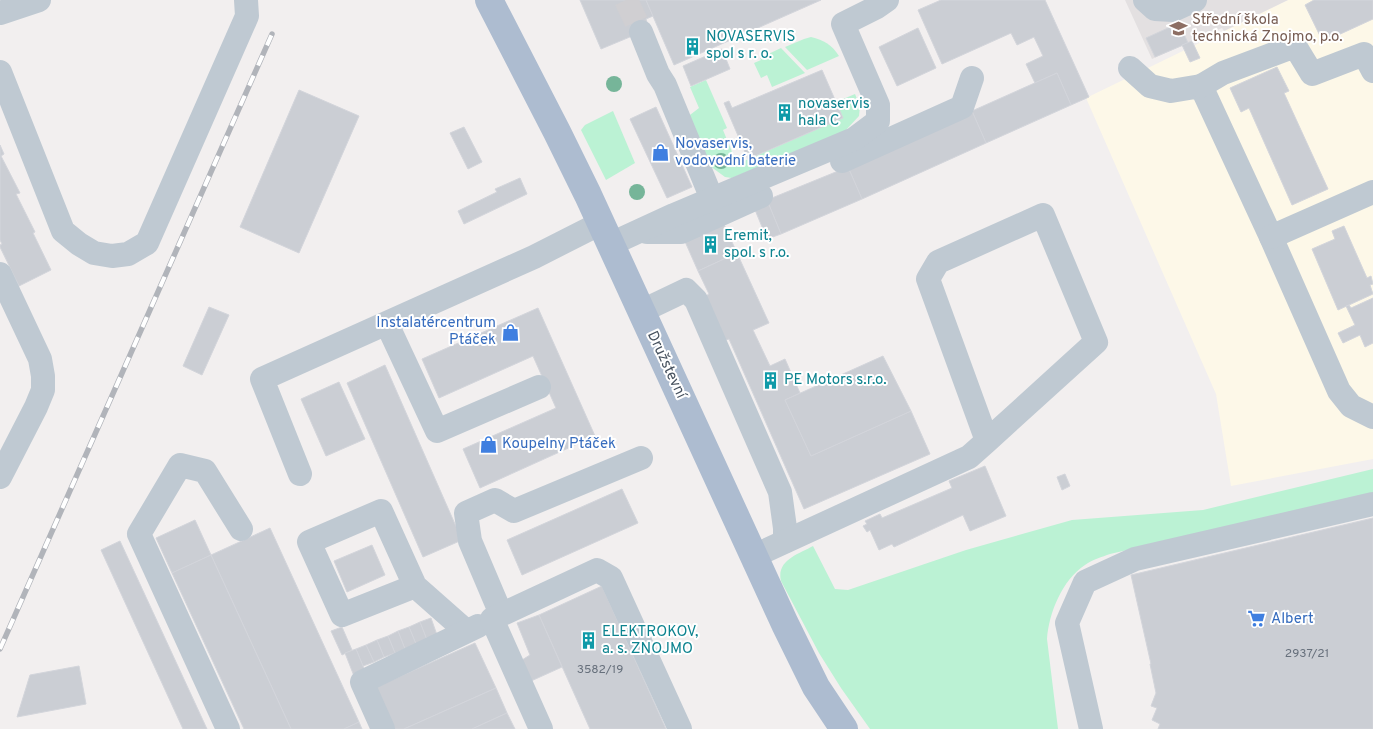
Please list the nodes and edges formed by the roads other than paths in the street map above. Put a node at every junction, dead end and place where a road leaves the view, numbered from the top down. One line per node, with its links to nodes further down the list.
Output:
1 (39, 0): 7 (lane)
2 (246, 0): 11 (lane)
3 (490, 0): 17 (main road, Družstevní)
4 (887, 0): 15 (lane)
5 (1145, 0): 6 (lane)
6 (1195, 0)
7 (0, 13)
8 (641, 32): 15 (lane)
9 (1130, 68): 13 (lane)
10 (1373, 71): 13 (lane)
11 (0, 72)
12 (972, 78): 16 (lane)
13 (1201, 86): 18 (lane)
14 (1373, 192): 18 (lane)
15 (712, 199): 16 (lane)
16 (637, 232): 17 (lane)
17 (606, 234): 20 (main road, Družstevní); 21 (lane)
18 (1271, 237): 23 (lane)
19 (1, 277): 27 (lane)
20 (642, 311): 30 (lane); 31 (main road, Družstevní)
21 (387, 324): 22 (lane); 26 (lane)
22 (539, 386)
23 (1373, 417)
24 (987, 441): 24 (lane); 30 (lane)
25 (641, 458): 33 (lane)
26 (300, 474)
27 (0, 476)
28 (1373, 504): 40 (lane)
29 (241, 529): 35 (lane)
30 (785, 541): 31 (lane)
31 (754, 556): 39 (main road, Družstevní)
32 (415, 586): 32 (lane); 34 (lane)
33 (497, 617): 34 (lane); 37 (lane); 38 (lane)
34 (466, 632): 36 (lane)
35 (228, 729)
36 (383, 729)
37 (541, 729)
38 (680, 729)
39 (844, 729)
40 (1091, 729)

